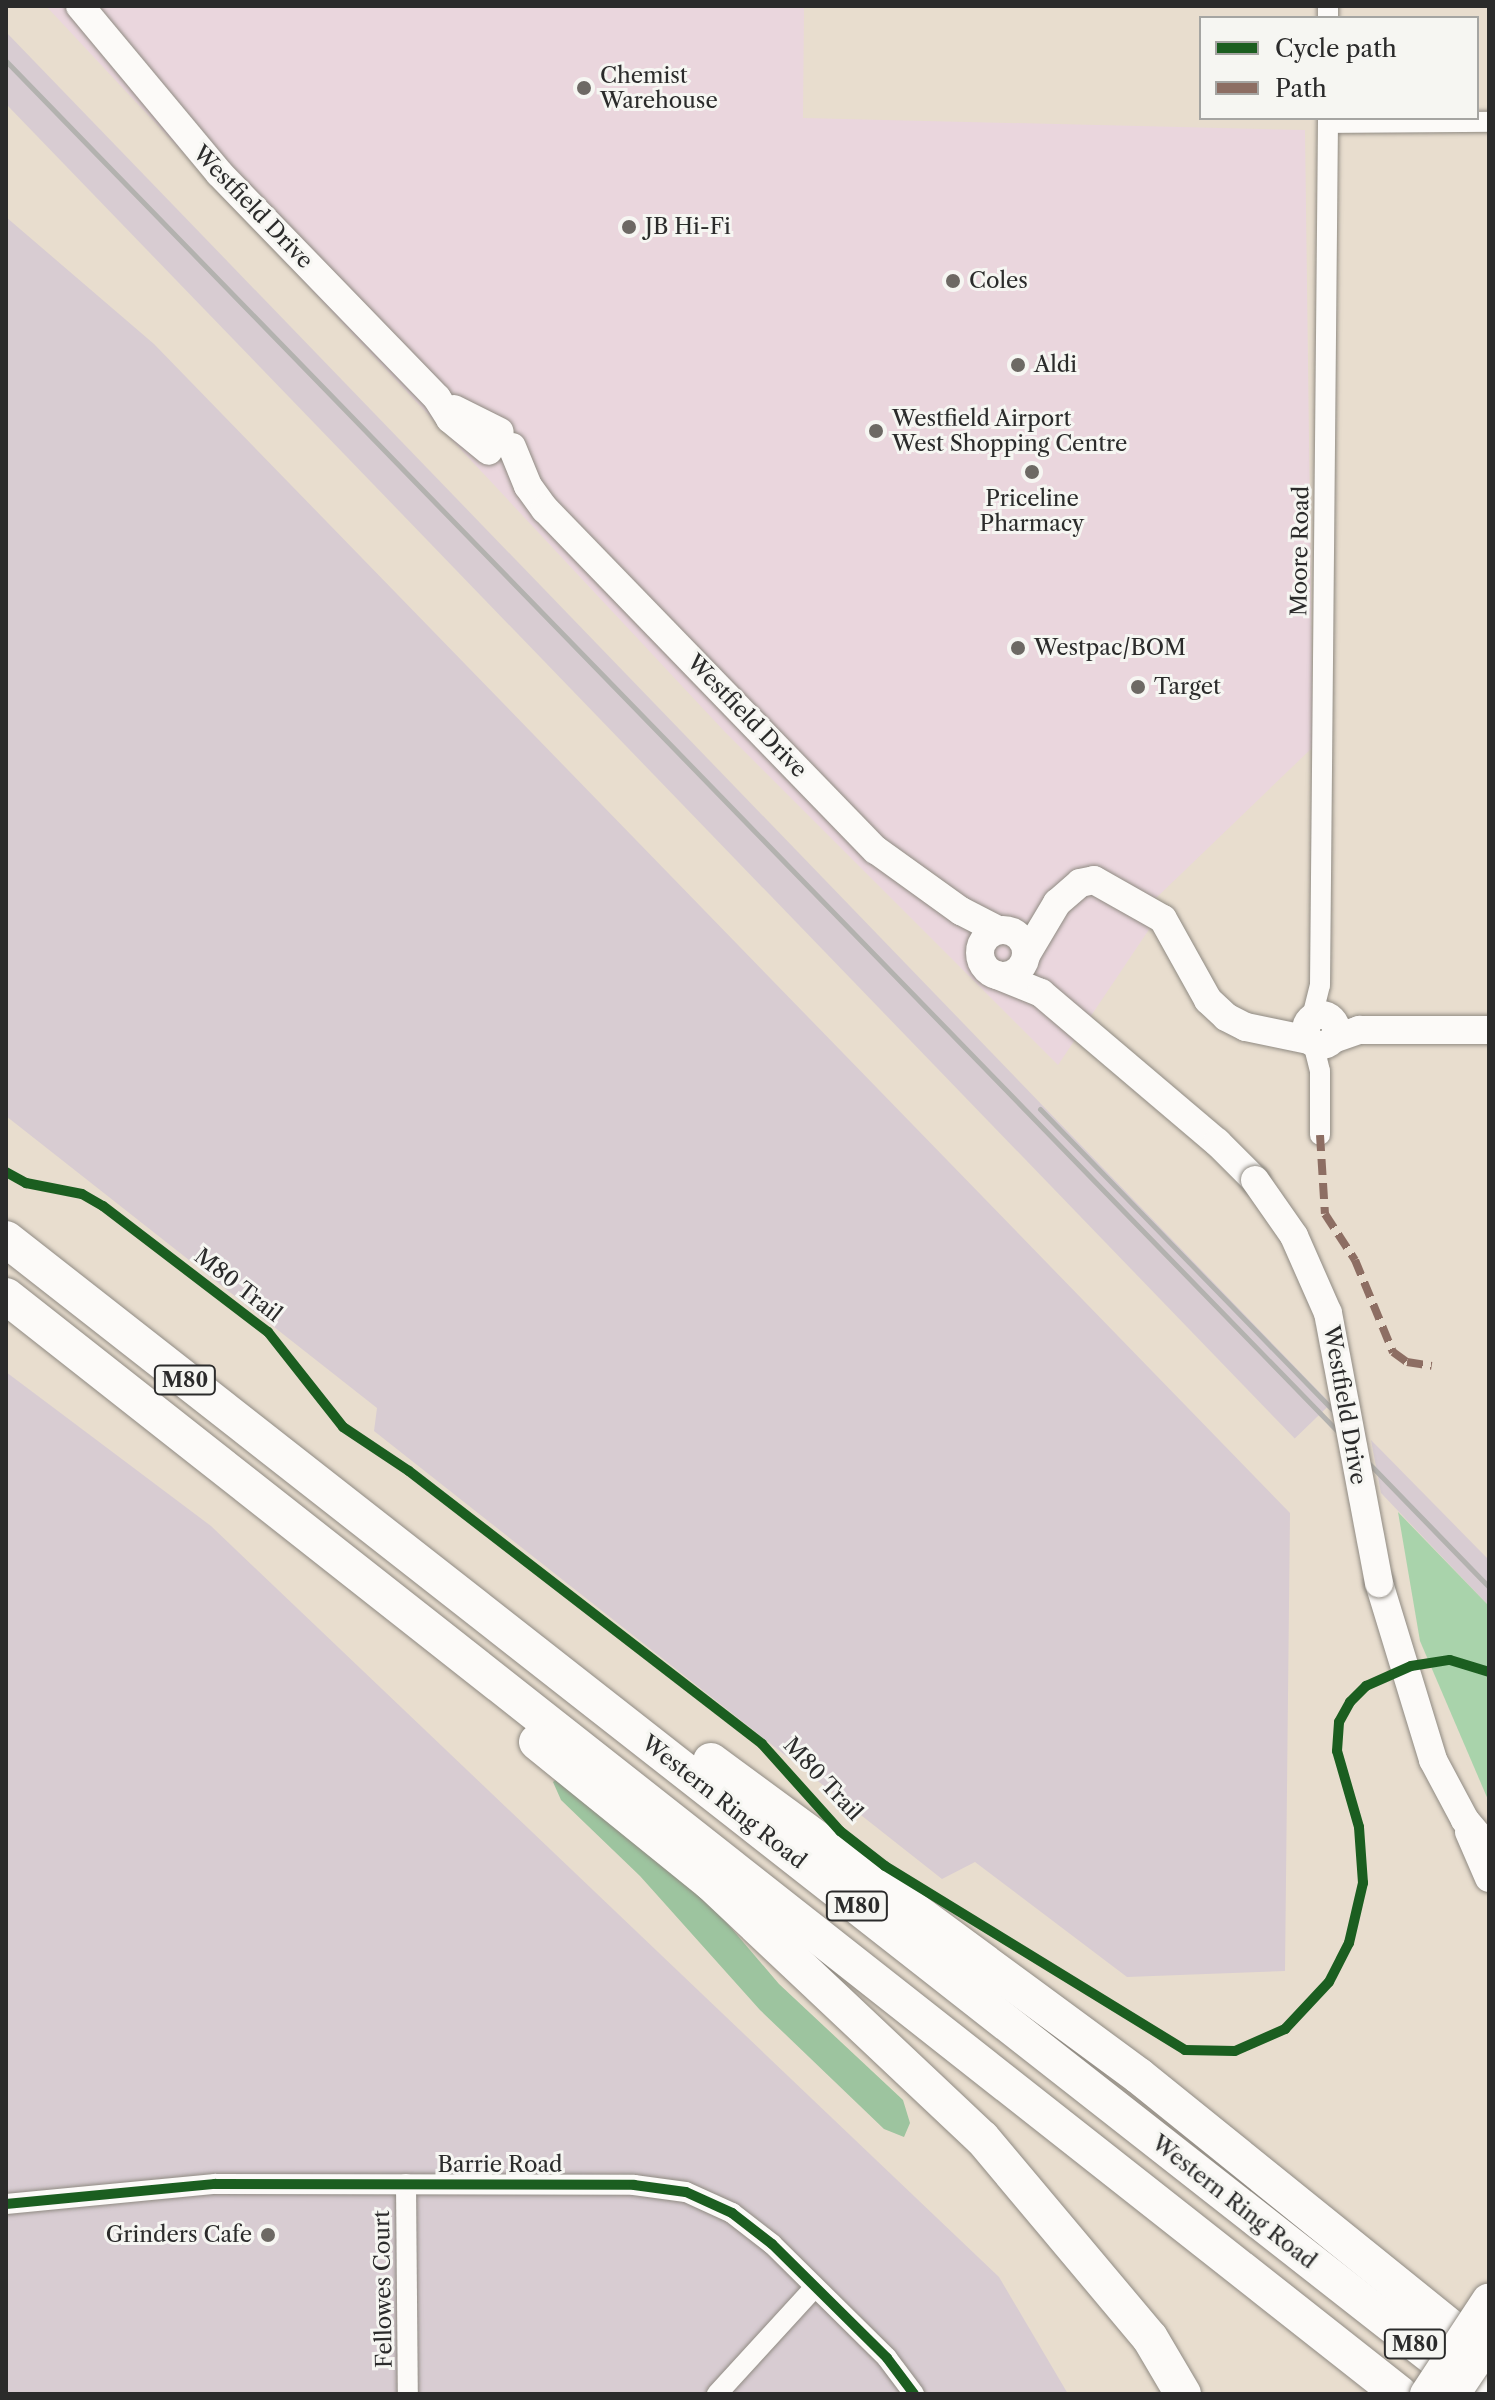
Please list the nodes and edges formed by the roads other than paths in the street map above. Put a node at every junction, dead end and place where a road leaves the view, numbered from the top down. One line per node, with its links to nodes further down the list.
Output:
1 (80, 6): 5 (main road, Westfield Drive)
2 (1328, 121): 3 (street); 11 (street, Moore Road)
3 (1489, 122)
4 (1057, 903): 6 (main road); 7 (main road); 11 (main road)
5 (961, 911): 6 (main road, Westfield Drive); 8 (main road)
6 (1001, 930): 7 (main road); 8 (main road)
7 (1026, 956): 8 (main road); 9 (main road, Westfield Drive)
8 (989, 967): 9 (main road, Westfield Drive)
9 (1041, 993): 17 (main road, Westfield Drive, bridge)
10 (1489, 1030): 11 (main road)
11 (1324, 1034): 12 (street, Moore Road)
12 (1320, 1135)
13 (6, 1239): 16 (highway, Western Ring Road / M80)
14 (6, 1296): 15 (highway, Western Ring Road / M80)
15 (250, 1486): 29 (highway); 30 (highway, Western Ring Road / M80)
16 (365, 1519): 25 (highway); 33 (highway, Western Ring Road / M80)
17 (1465, 1820): 18 (main road, Westfield Drive); 19 (main road, Westfield Drive)
18 (1489, 1849)
19 (1489, 1878)
20 (406, 2184): 21 (street, Barrie Road); 22 (street, Barrie Road); 26 (street, Fellowes Court)
21 (6, 2204)
22 (815, 2287): 27 (street); 28 (street, Barrie Road)
23 (1488, 2300): 31 (main road, bridge)
24 (1489, 2342): 32 (main road, bridge)
25 (1489, 2359)
26 (408, 2394)
27 (717, 2394)
28 (914, 2394)
29 (1183, 2394)
30 (1400, 2394)
31 (1426, 2394)
32 (1454, 2394)
33 (1480, 2394)

